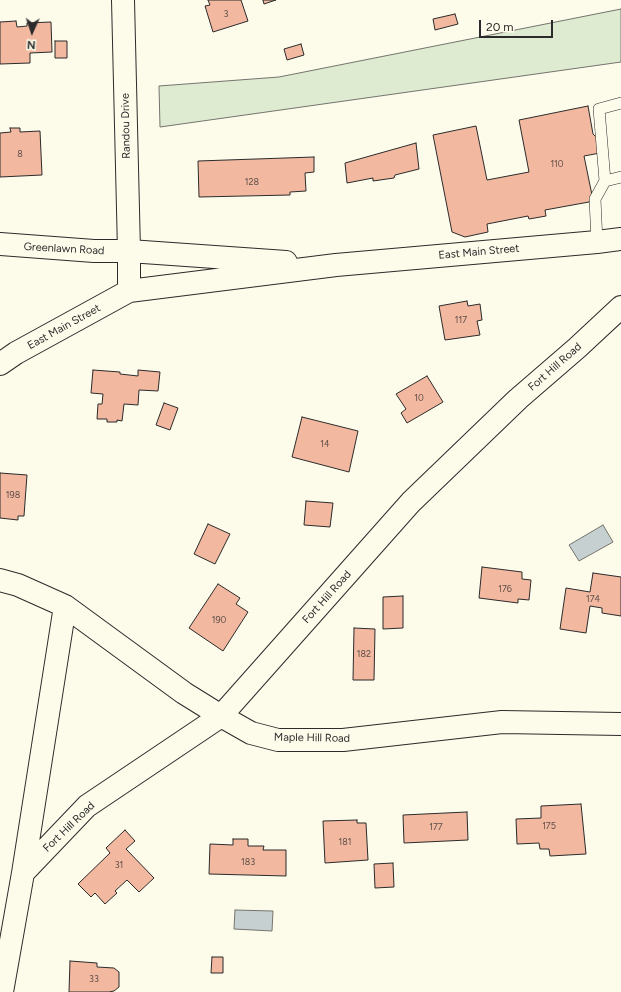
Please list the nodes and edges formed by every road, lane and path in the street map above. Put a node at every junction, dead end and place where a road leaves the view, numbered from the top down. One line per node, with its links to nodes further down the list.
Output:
1 (123, 0): 8 (street, Randou Drive)
2 (621, 104): 4 (lane)
3 (621, 177): 4 (lane)
4 (605, 182): 6 (lane)
5 (621, 238): 6 (street, East Main Street)
6 (597, 242): 9 (street, East Main Street)
7 (0, 244): 8 (street, Greenlawn Road)
8 (129, 251): 9 (street, East Main Street); 10 (street)
9 (336, 265): 10 (street, East Main Street)
10 (129, 291): 12 (street, East Main Street)
11 (621, 307): 15 (street, Fort Hill Road)
12 (0, 364)
13 (0, 580): 14 (street, Maple Hill Road)
14 (65, 606): 15 (street, Maple Hill Road); 17 (street, Fort Hill Road)
15 (220, 716): 16 (street, Maple Hill Road); 17 (street, Fort Hill Road)
16 (621, 724)
17 (23, 873): 18 (street, Fort Hill Road)
18 (1, 988)

